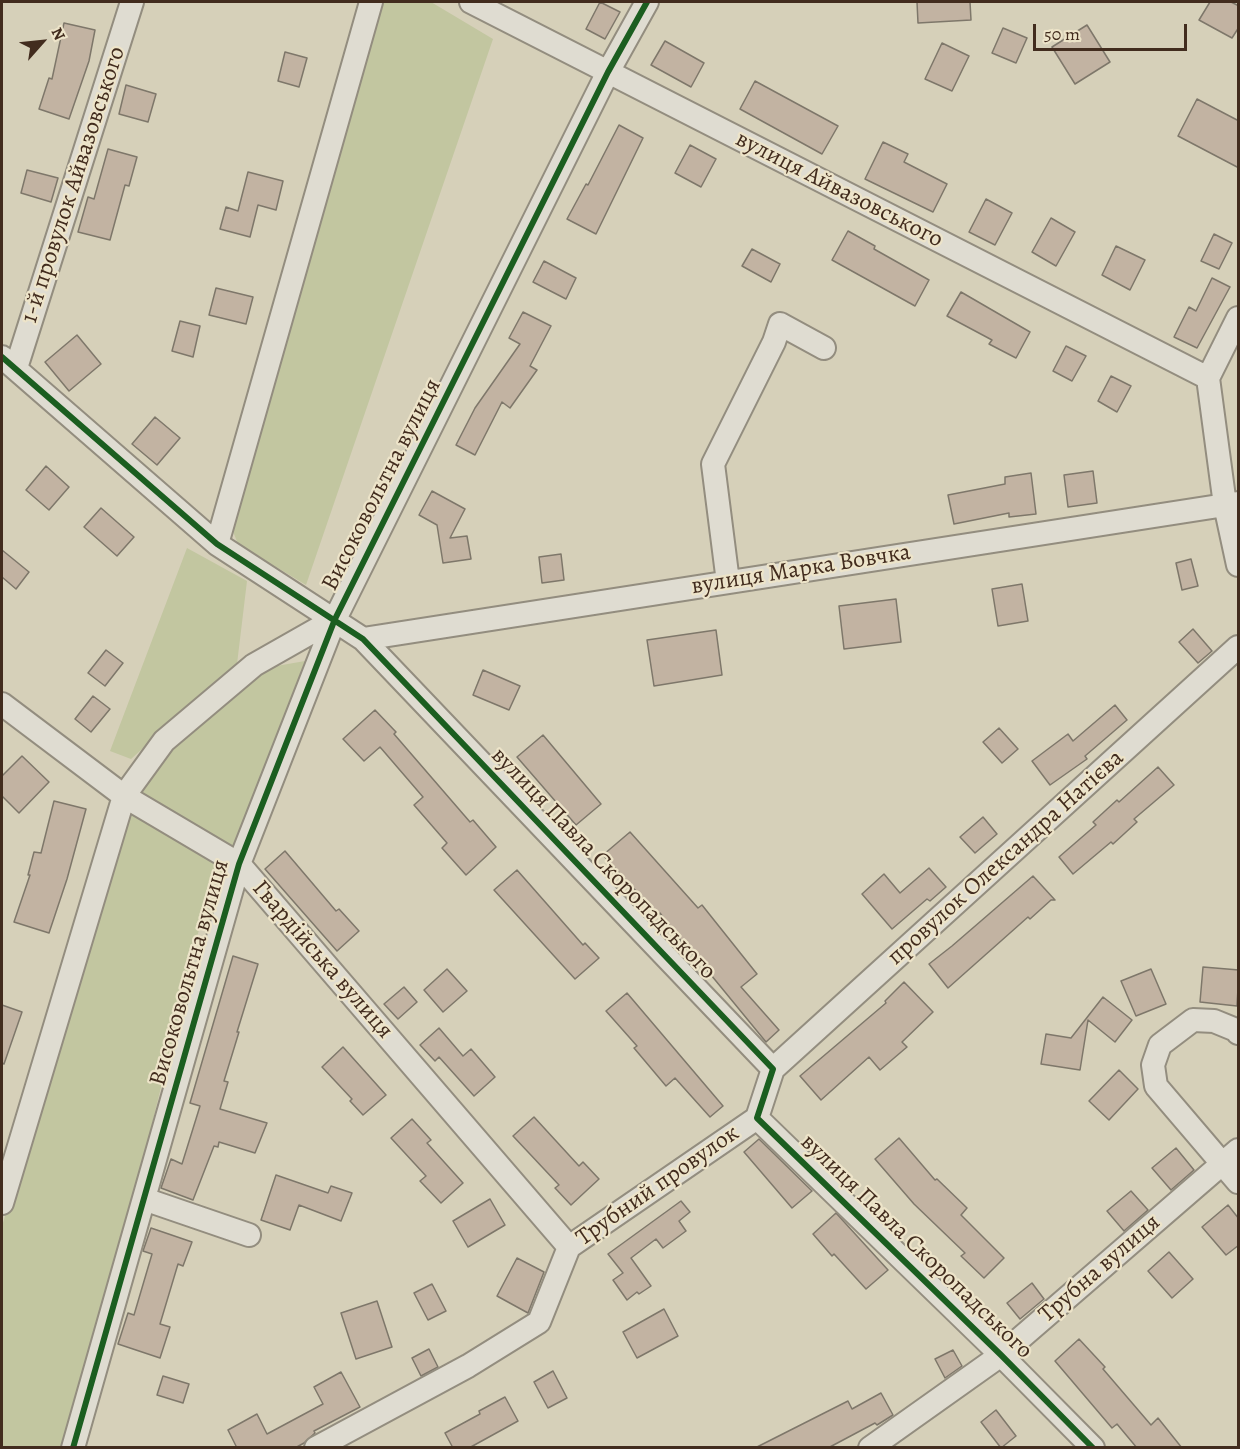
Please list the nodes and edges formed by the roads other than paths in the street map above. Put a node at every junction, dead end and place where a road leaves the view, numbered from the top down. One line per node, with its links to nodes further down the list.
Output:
1 (132, 2): 8 (street, 1-й провулок Айвазовського)
2 (371, 2): 11 (street)
3 (647, 2): 5 (street, Високовольтна вулиця)
4 (485, 5): 5 (street, вулиця Айвазовського)
5 (608, 72): 9 (street, вулиця Айвазовського); 14 (street, Високовольтна вулиця)
6 (1239, 318): 9 (street)
7 (824, 348): 13 (street)
8 (9, 362): 11 (street, вулиця Павла Скоропадського)
9 (1208, 378): 10 (street)
10 (1232, 504): 12 (street); 13 (street, вулиця Марка Вовчка)
11 (217, 544): 14 (street, вулиця Павла Скоропадського)
12 (1239, 565)
13 (728, 582): 15 (street, вулиця Марка Вовчка)
14 (335, 620): 15 (street, вулиця Павла Скоропадського); 18 (street); 19 (street, Високовольтна вулиця)
15 (363, 639): 21 (street, вулиця Павла Скоропадського)
16 (1239, 647): 21 (street, провулок Олександра Натієва)
17 (2, 704): 18 (street, Гвардійська вулиця)
18 (124, 796): 19 (street, Гвардійська вулиця); 24 (street)
19 (239, 864): 26 (street, Високовольтна вулиця); 29 (street, Гвардійська вулиця)
20 (1239, 1033): 23 (street)
21 (773, 1069): 22 (street)
22 (756, 1118): 29 (street, Трубний провулок); 30 (street, вулиця Павла Скоропадського)
23 (1231, 1156): 25 (street); 30 (street, Трубна вулиця)
24 (8, 1159): 27 (street)
25 (1239, 1182)
26 (144, 1200): 28 (street); 31 (street, Високовольтна вулиця)
27 (2, 1203)
28 (249, 1235)
29 (569, 1247): 32 (street, Трубний провулок)
30 (1001, 1354): 33 (street, Трубна вулиця); 34 (street, вулиця Павла Скоропадського)
31 (73, 1448)
32 (316, 1448)
33 (870, 1448)
34 (1093, 1448)

